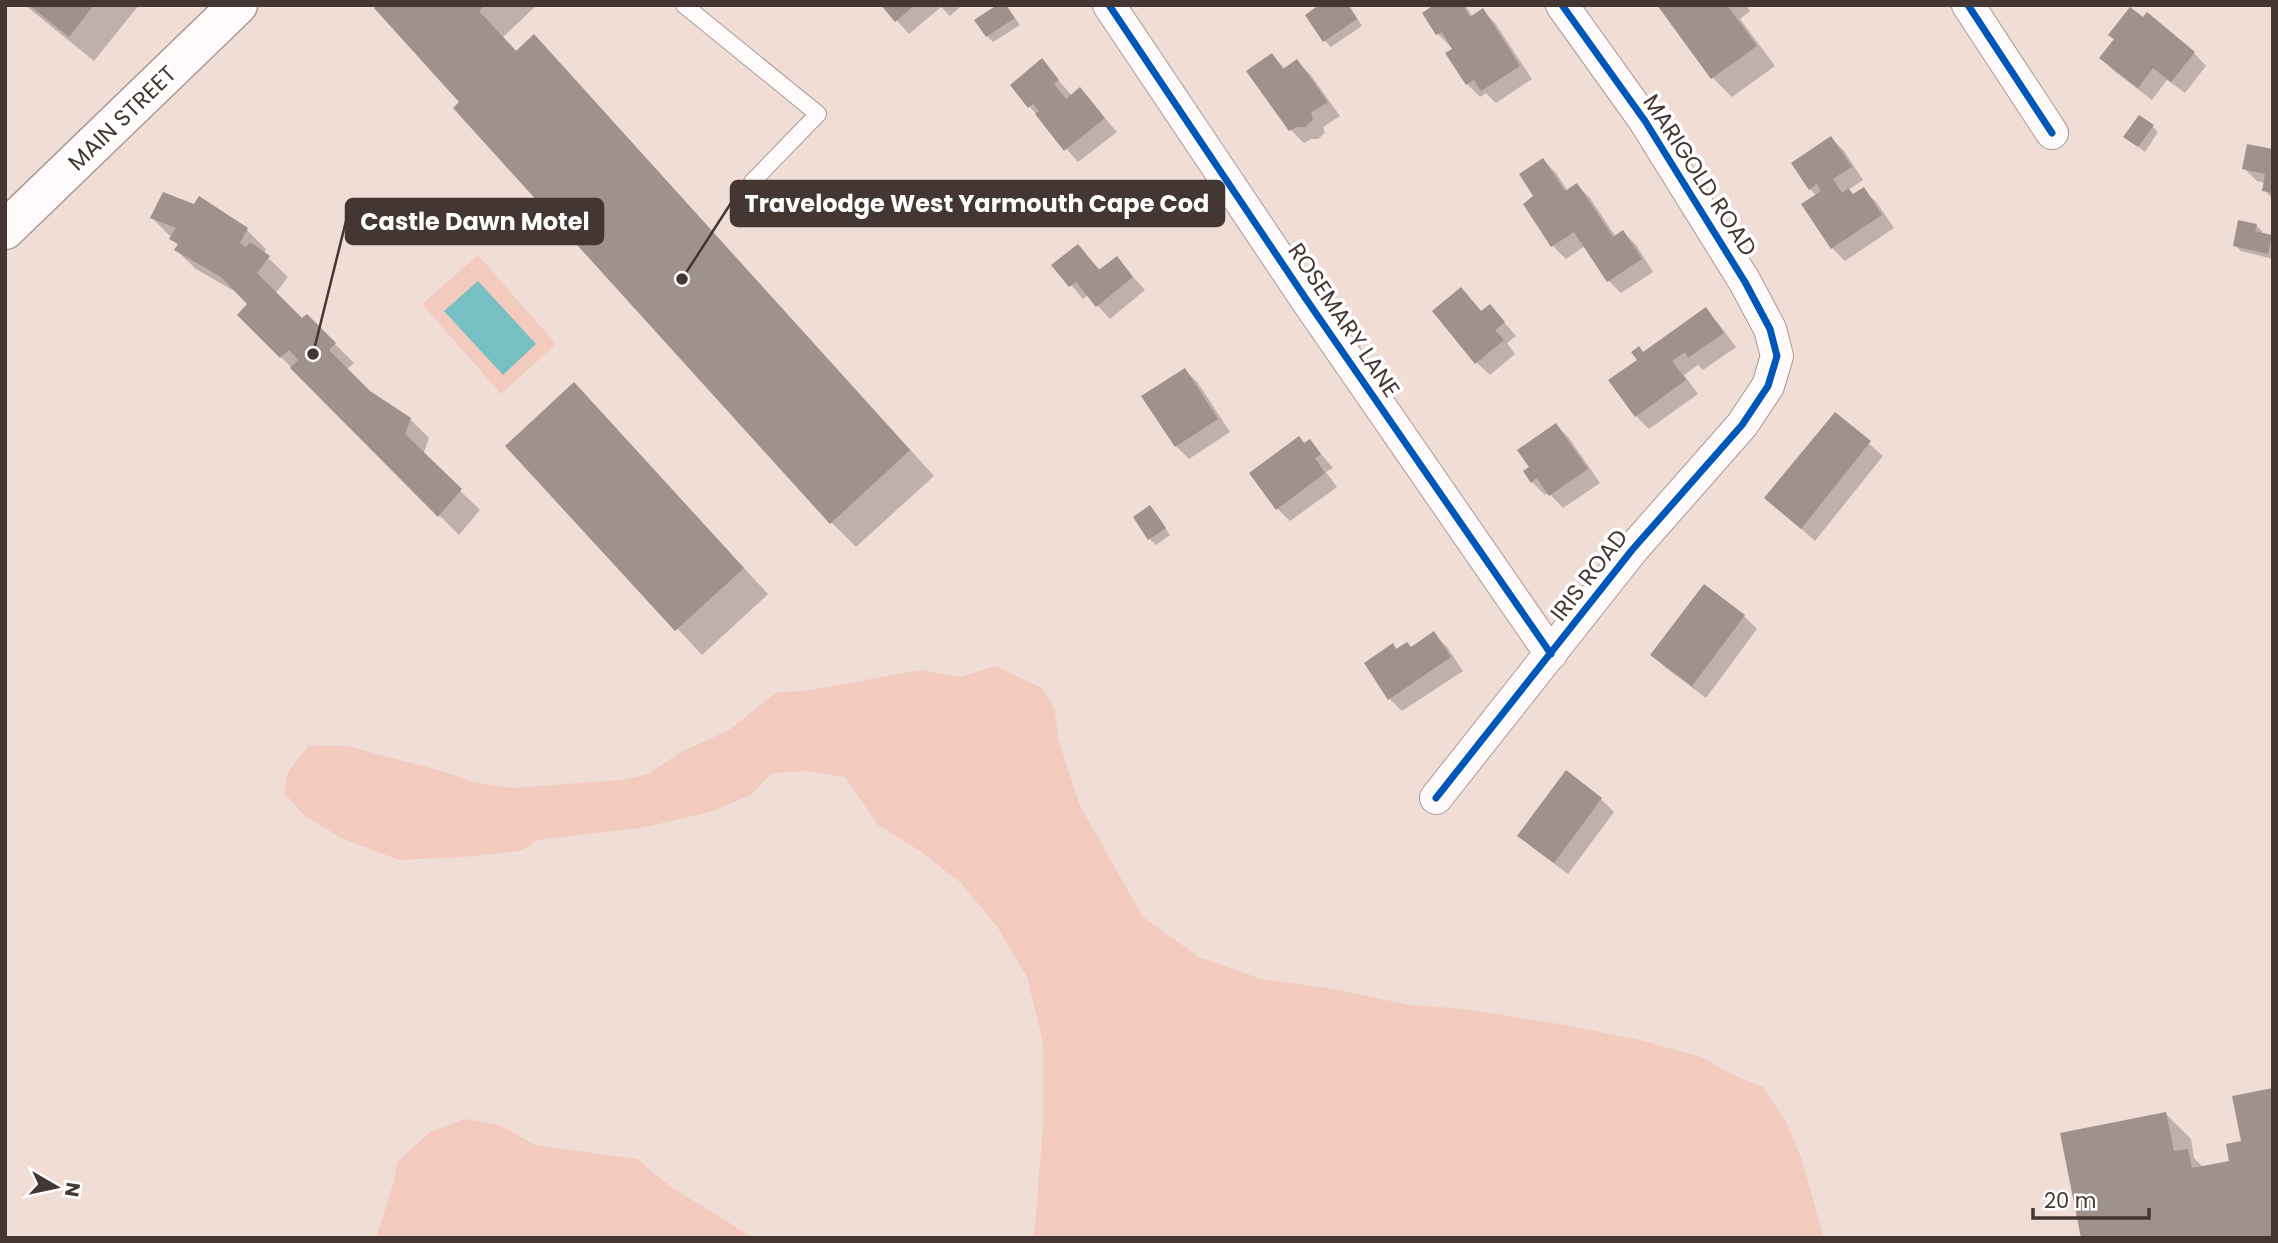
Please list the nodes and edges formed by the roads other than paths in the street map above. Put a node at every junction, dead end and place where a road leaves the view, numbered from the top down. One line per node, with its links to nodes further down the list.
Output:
1 (238, 5): 8 (main road, MAIN STREET)
2 (684, 5): 7 (lane)
3 (1109, 5): 10 (street, ROSEMARY LANE)
4 (1562, 5): 9 (street, MARIGOLD ROAD)
5 (1968, 5): 6 (street)
6 (2052, 133)
7 (752, 182)
8 (5, 230)
9 (1770, 378): 10 (street, IRIS ROAD)
10 (1551, 654): 11 (street, IRIS ROAD)
11 (1436, 798)

